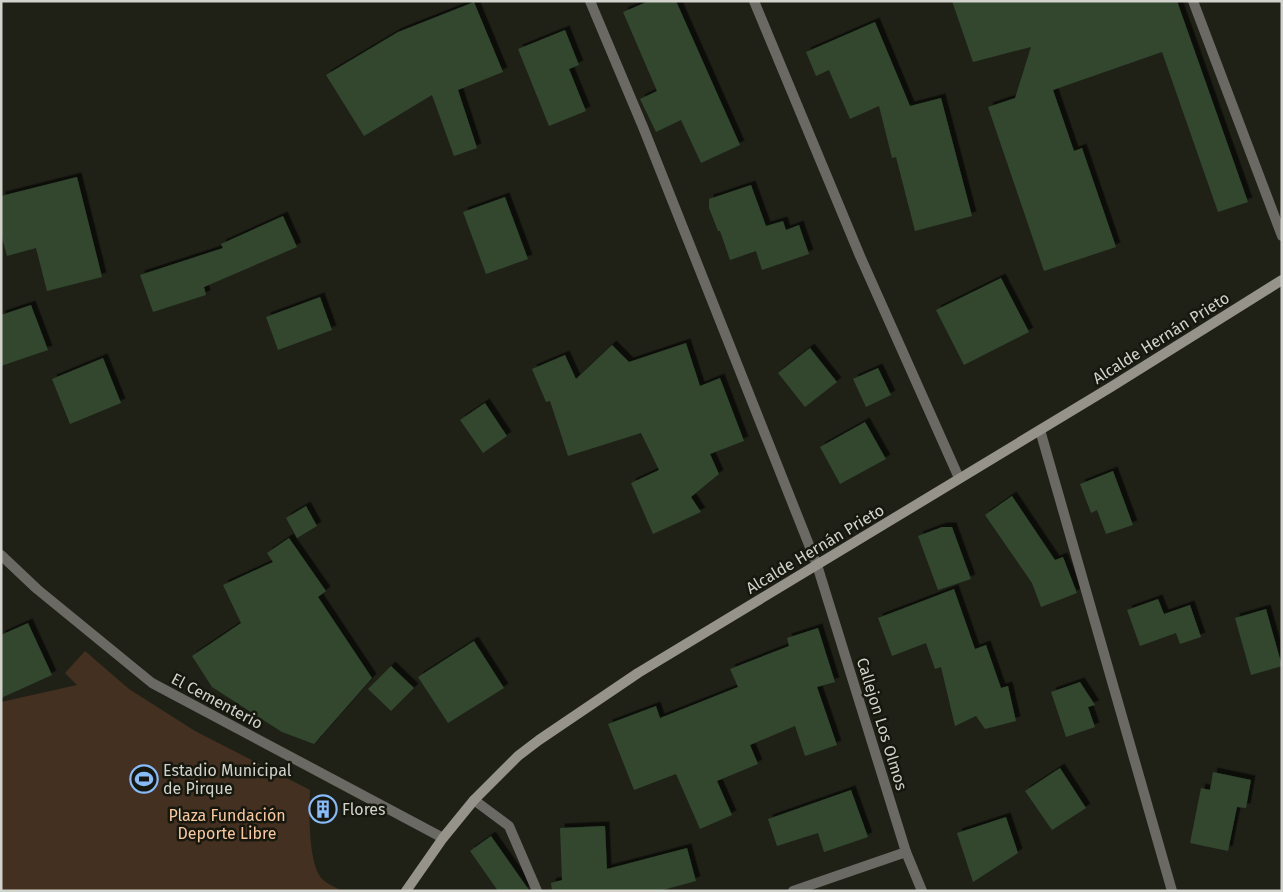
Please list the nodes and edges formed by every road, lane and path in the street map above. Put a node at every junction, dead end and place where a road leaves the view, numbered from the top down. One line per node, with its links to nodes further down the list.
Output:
1 (590, 1): 9 (street, Callejon Los Olmos)
2 (754, 1): 7 (street)
3 (1193, 1): 4 (street)
4 (1282, 236)
5 (1282, 280): 6 (main road, Alcalde Hernán Prieto)
6 (1040, 430): 7 (main road, Alcalde Hernán Prieto); 17 (street)
7 (959, 478): 9 (main road, Alcalde Hernán Prieto)
8 (1, 555): 11 (street, El Cementerio)
9 (818, 565): 10 (main road, Alcalde Hernán Prieto); 12 (street, Callejon Los Olmos)
10 (474, 800): 11 (main road, Alcalde Hernán Prieto); 14 (street)
11 (443, 838): 13 (main road, Alcalde Hernán Prieto)
12 (906, 852): 15 (street); 16 (street, Callejon Los Olmos)
13 (406, 891)
14 (537, 891)
15 (793, 891)
16 (922, 891)
17 (1172, 891)

